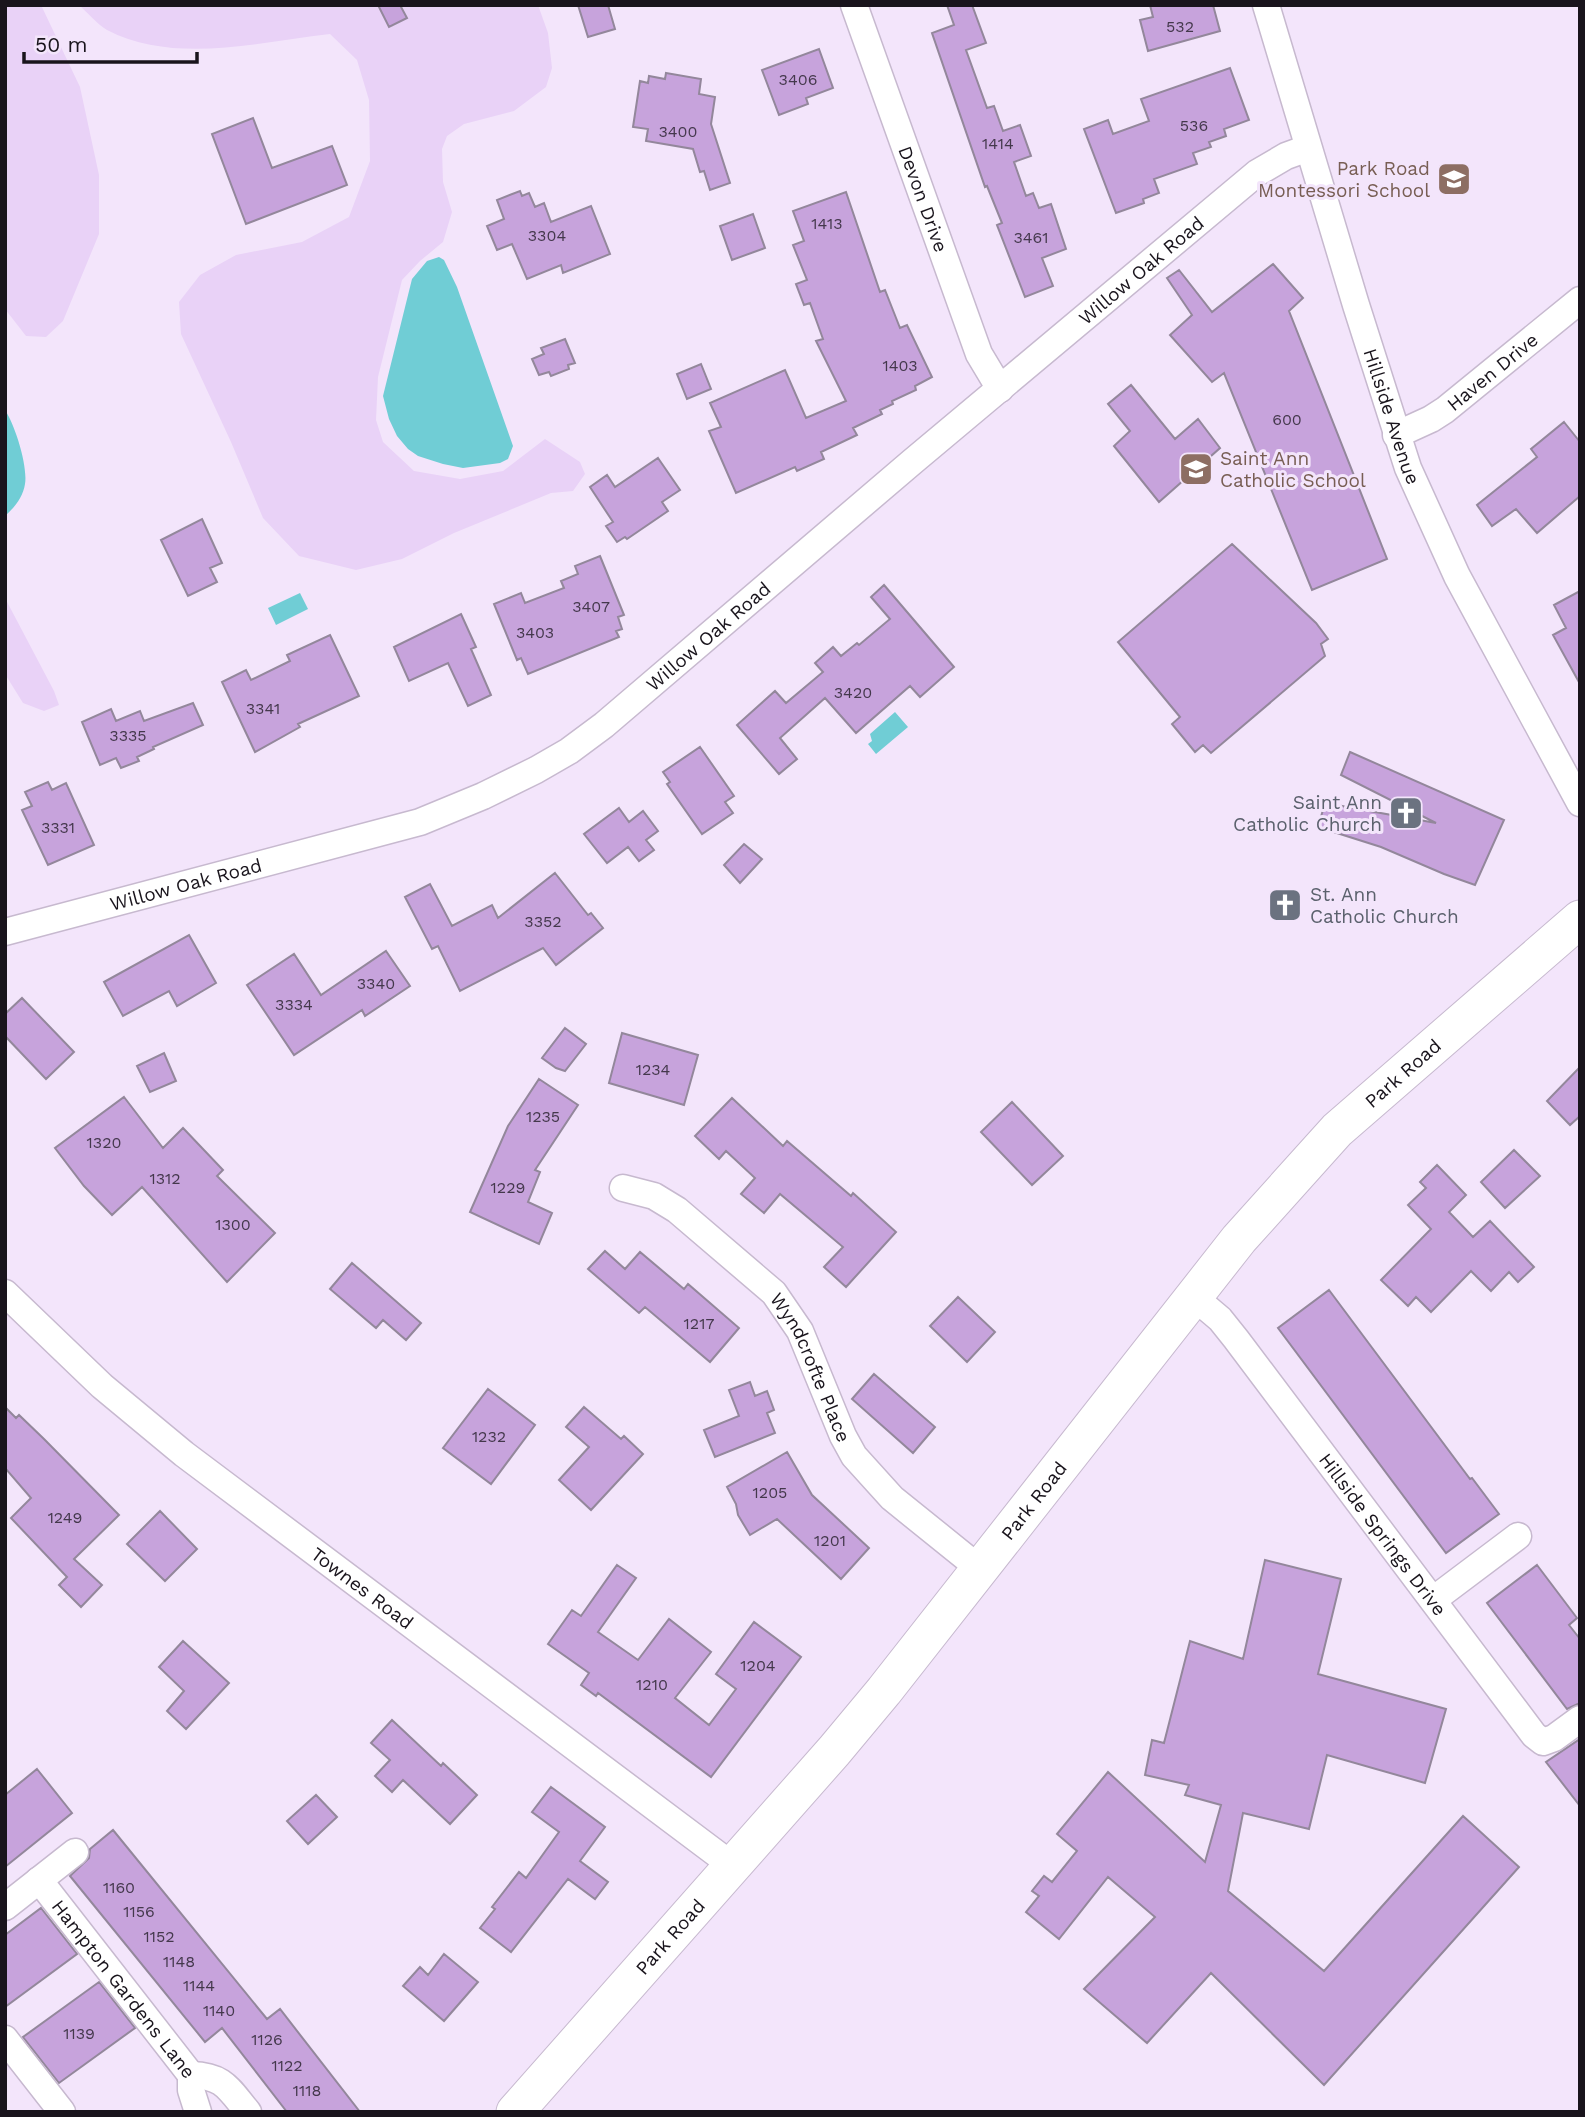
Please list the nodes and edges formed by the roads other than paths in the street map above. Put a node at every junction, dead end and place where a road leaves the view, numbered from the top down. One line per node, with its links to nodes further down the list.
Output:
1 (854, 5): 5 (street, Devon Drive)
2 (1266, 5): 3 (street, Hillside Avenue)
3 (1308, 148): 5 (street, Willow Oak Road); 6 (street, Hillside Avenue)
4 (1580, 299): 6 (street, Haven Drive)
5 (1000, 389): 9 (street, Willow Oak Road)
6 (1396, 435): 7 (street, Hillside Avenue)
7 (1580, 803)
8 (1580, 919): 12 (main road, Park Road)
9 (5, 932)
10 (623, 1188): 14 (street, Wyndcrofte Place)
11 (5, 1293): 18 (street, Townes Road)
12 (1194, 1297): 14 (main road, Park Road); 15 (street, Hillside Springs Drive)
13 (1518, 1536): 15 (street)
14 (980, 1569): 18 (main road, Park Road)
15 (1433, 1600): 16 (street, Hillside Springs Drive)
16 (1580, 1720)
17 (75, 1852): 19 (street, Hampton Gardens Lane)
18 (733, 1866): 26 (main road, Park Road)
19 (39, 1880): 20 (street, Hampton Gardens Lane); 22 (street, Hampton Gardens Lane)
20 (5, 1907)
21 (5, 2039): 23 (street)
22 (191, 2075): 24 (street); 25 (street, Hampton Gardens Lane)
23 (62, 2112)
24 (198, 2112)
25 (248, 2112)
26 (515, 2112)

